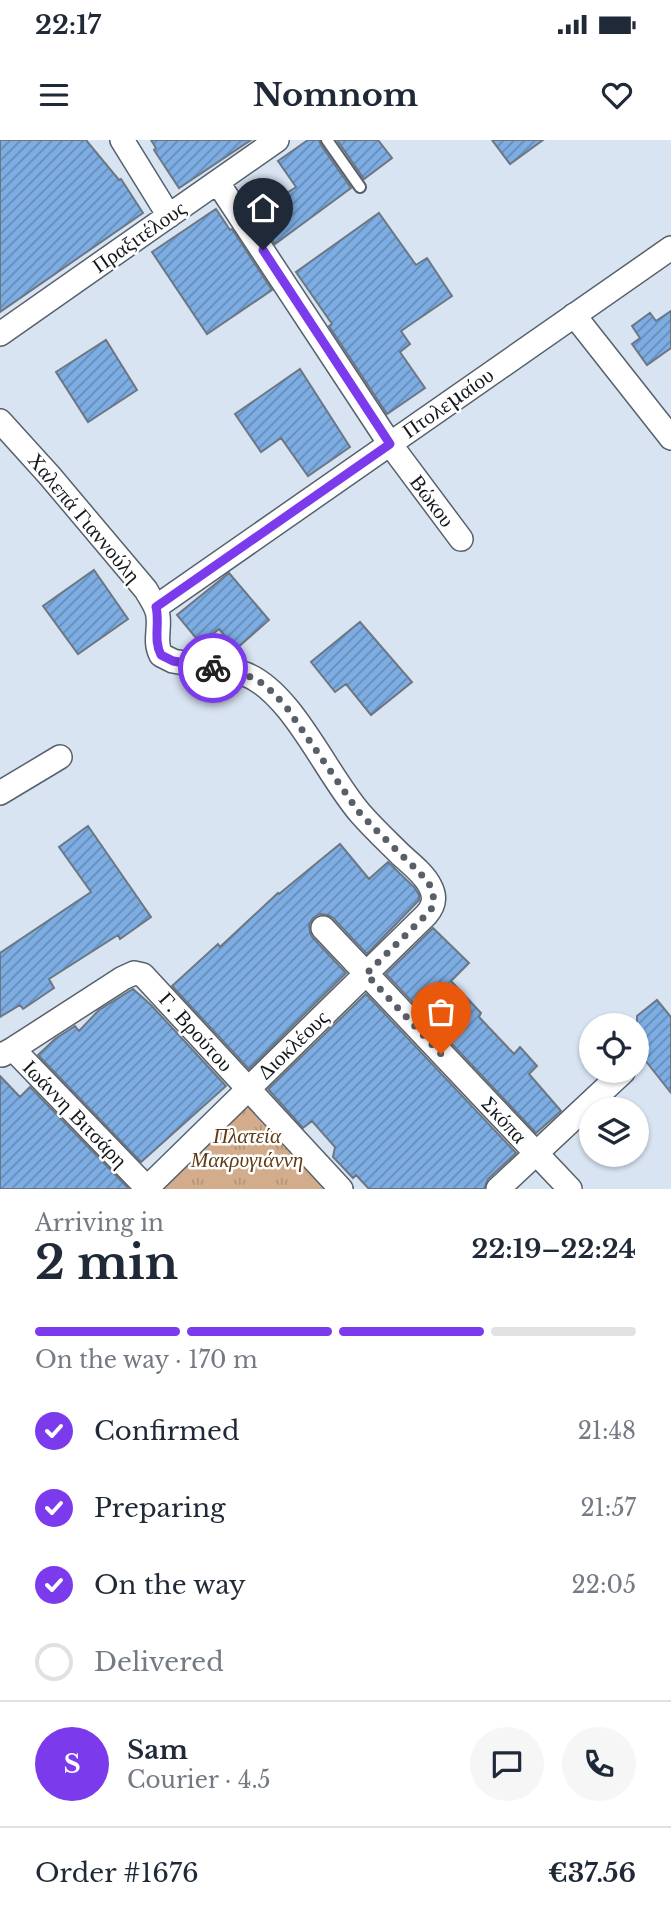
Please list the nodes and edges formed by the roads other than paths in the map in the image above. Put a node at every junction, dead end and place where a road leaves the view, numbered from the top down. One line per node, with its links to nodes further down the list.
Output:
1 (122, 140): 6 (street)
2 (327, 140): 5 (lane)
3 (269, 142): 4 (street, Πραξιτέλους)
4 (218, 183): 6 (street, Πραξιτέλους); 12 (street, Βώκου)
5 (360, 187)
6 (169, 216): 9 (street, Πραξιτέλους)
7 (671, 248): 8 (street, Πτολεμαίου)
8 (574, 315): 11 (street); 12 (street, Πτολεμαίου)
9 (0, 334)
10 (0, 421): 14 (street, Χαλεπά Γιαννούλη)
11 (671, 438)
12 (390, 444): 13 (street, Βώκου); 14 (street, Πτολεμαίου)
13 (461, 539)
14 (156, 607): 18 (street, Διοκλέους)
15 (60, 757): 16 (street)
16 (0, 793)
17 (323, 928): 18 (street, Σκόπα)
18 (366, 974): 21 (street, Διοκλέους); 22 (street, Σκόπα)
19 (6, 1053): 21 (street, Γ. Βρούτου); 23 (street, Ιωάννη Βιτσάρη)
20 (611, 1083): 22 (street)
21 (248, 1089): 23 (street, Διοκλέους); 24 (street, Γ. Βρούτου)
22 (535, 1153): 25 (street); 26 (street, Σκόπα)
23 (147, 1188)
24 (341, 1189)
25 (498, 1189)
26 (570, 1189)

